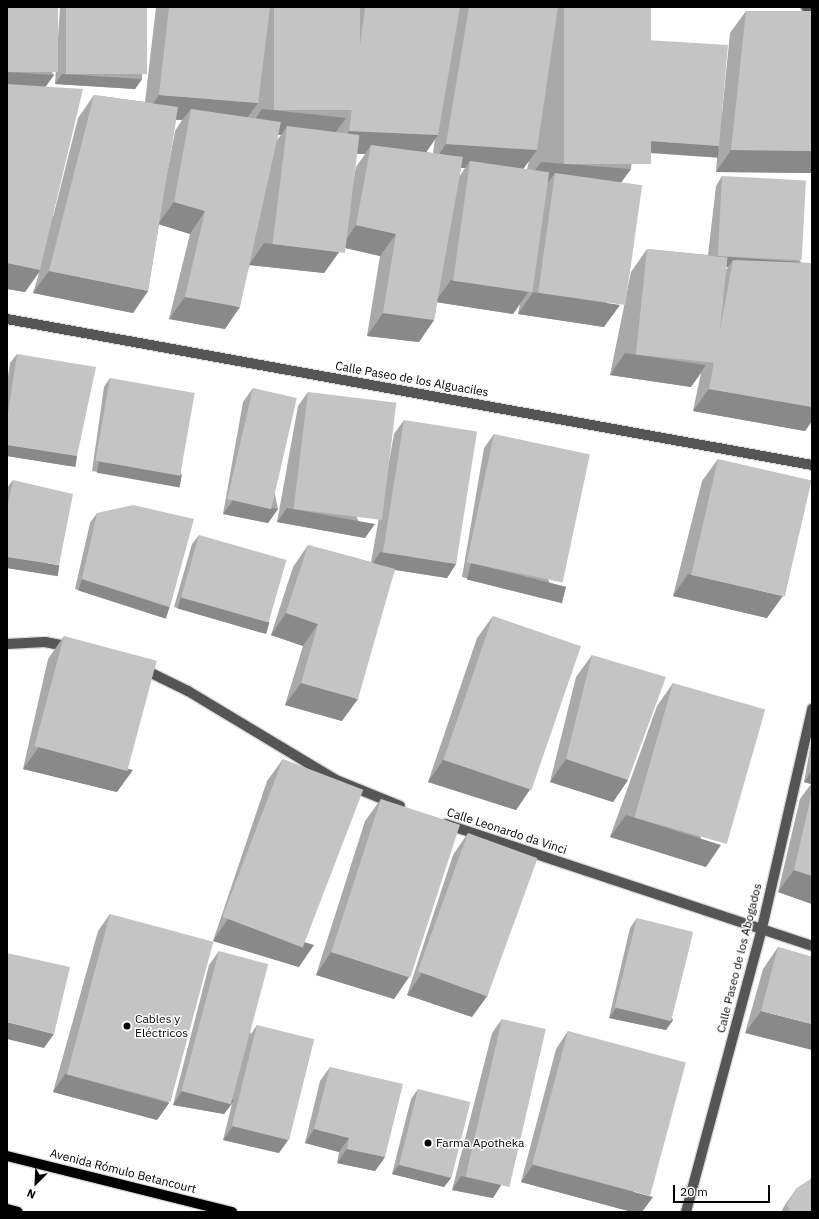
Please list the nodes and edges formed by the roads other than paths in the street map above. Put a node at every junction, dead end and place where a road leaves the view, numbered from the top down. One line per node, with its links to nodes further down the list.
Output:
1 (806, 7): 2 (street)
2 (812, 8)
3 (7, 319): 4 (street, Calle Paseo de los Alguaciles)
4 (812, 465)
5 (7, 644): 6 (street)
6 (84, 650)
7 (135, 666): 9 (street)
8 (812, 709): 11 (street, Calle Paseo de los Abogados)
9 (407, 810)
10 (436, 821): 11 (street, Calle Leonardo da Vinci)
11 (762, 928): 12 (street, Calle Leonardo da Vinci); 17 (street, Calle Paseo de los Abogados)
12 (812, 946)
13 (7, 1156): 16 (main road, Avenida Rómulo Betancourt)
14 (7, 1209): 15 (main road)
15 (18, 1212)
16 (232, 1212)
17 (686, 1212)

